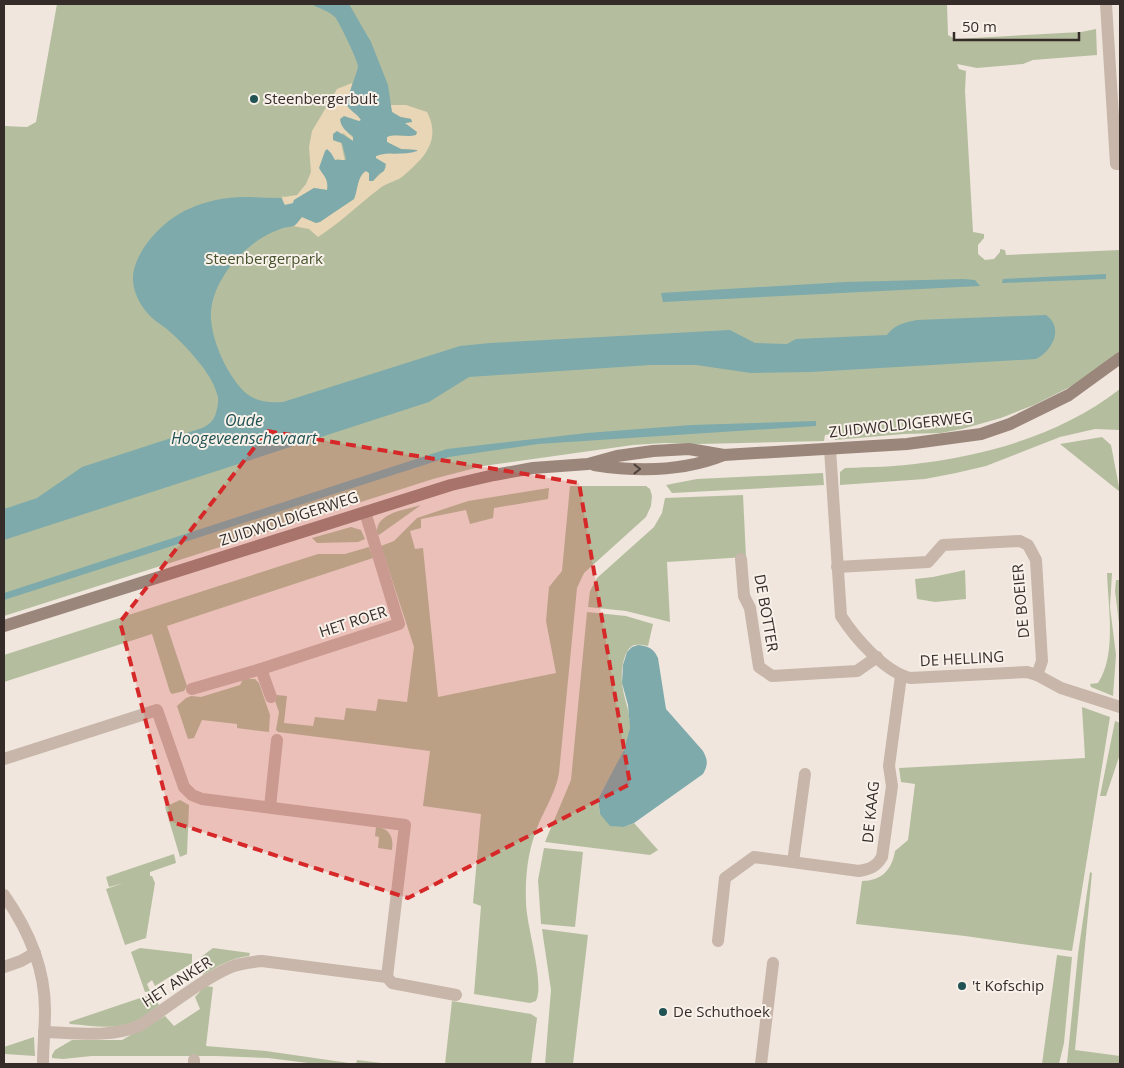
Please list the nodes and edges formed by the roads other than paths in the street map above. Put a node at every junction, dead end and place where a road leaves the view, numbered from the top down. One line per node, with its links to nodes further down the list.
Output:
1 (1106, 4): 2 (street)
2 (1120, 164)
3 (1120, 358): 4 (main road, ZUIDWOLDIGERWEG)
4 (830, 449): 5 (main road, ZUIDWOLDIGERWEG); 9 (street, DE HELLING)
5 (724, 455): 6 (main road, ZUIDWOLDIGERWEG); 6 (main road, ZUIDWOLDIGERWEG, one-way to 5)
6 (588, 464): 7 (main road, ZUIDWOLDIGERWEG)
7 (365, 512): 10 (main road, ZUIDWOLDIGERWEG); 12 (street, HET ROER)
8 (741, 559): 11 (street, DE BOTTER)
9 (838, 567): 11 (street, DE HELLING); 13 (street, DE BOEIER)
10 (4, 626)
11 (877, 657): 14 (street, DE HELLING)
12 (261, 669): 15 (street, HET ROER); 16 (street)
13 (1037, 675): 14 (street, DE HELLING); 17 (street, DE HELLING)
14 (901, 676): 22 (street, DE KAAG)
15 (192, 689)
16 (271, 697)
17 (1120, 708)
18 (277, 740): 21 (street)
19 (4, 759): 21 (street)
20 (805, 774): 22 (street)
21 (270, 807): 28 (street)
22 (793, 862): 24 (street, DE KAAG)
23 (4, 895): 25 (street)
24 (718, 941)
25 (35, 953): 27 (street); 30 (street)
26 (772, 963): 32 (street)
27 (4, 967)
28 (387, 977): 29 (street, HET ANKER); 30 (street, HET ANKER)
29 (456, 994)
30 (44, 1032): 31 (street)
31 (42, 1064)
32 (761, 1064)

